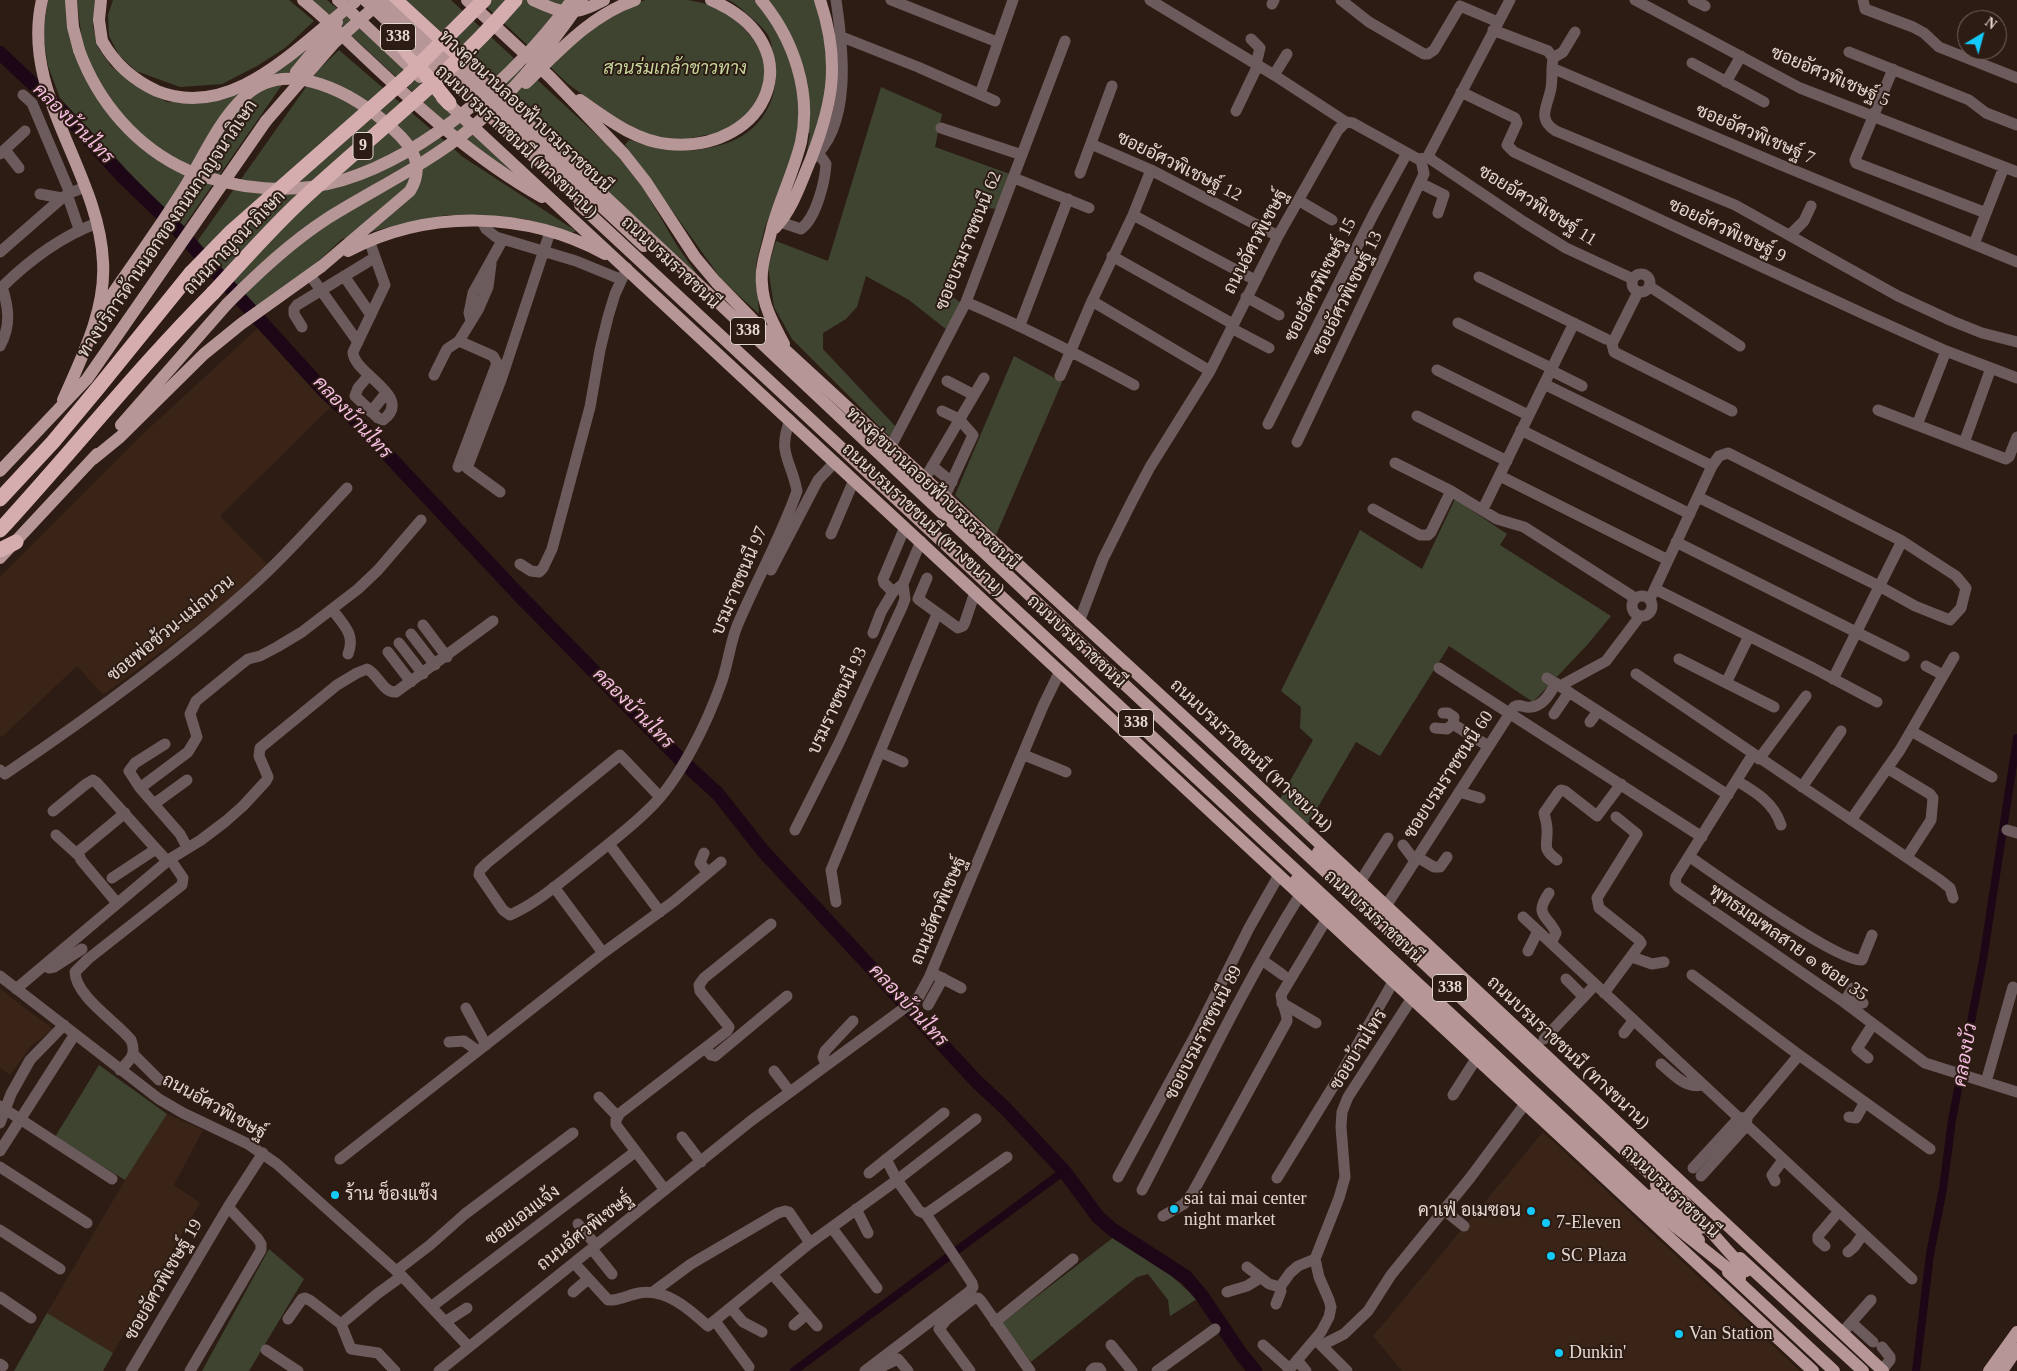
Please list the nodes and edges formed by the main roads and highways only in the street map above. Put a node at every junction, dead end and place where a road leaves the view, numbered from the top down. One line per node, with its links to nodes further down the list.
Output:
1 (42, 0): 31 (main road)
2 (71, 0): 13 (main road, bridge)
3 (101, 0): 6 (main road, bridge)
4 (303, 0): 27 (main road)
5 (338, 0): 25 (main road, ถนนบรมราชชนนี (ทางขนาน) / 338)
6 (359, 0): 20 (highway, ถนนบรมราชชนนี / 338); 26 (main road, ทางบริการด้านนอกของถนนกาญจนาภิเษก, bridge); 49 (main road, ทางคู่ขนานลอยฟ้าบรมราชชนนี / 338, bridge)
7 (381, 0): 26 (main road, bridge); 49 (main road, ทางคู่ขนานลอยฟ้าบรมราชชนนี / 338, bridge)
8 (395, 0): 21 (highway, ถนนบรมราชชนนี / 338)
9 (468, 0): 23 (main road, ถนนบรมราชชนนี (ทางขนาน) / 338)
10 (484, 0): 39 (highway, ถนนกาญจนาภิเษก / 9, bridge)
11 (515, 0): 40 (highway, ถนนกาญจนาภิเษก / 9, bridge)
12 (533, 0): 15 (main road)
13 (572, 0)
14 (582, 0): 24 (main road, bridge)
15 (604, 0)
16 (635, 0): 24 (main road, bridge)
17 (711, 0): 23 (main road)
18 (761, 0): 28 (main road)
19 (820, 0): 28 (main road)
20 (388, 28): 22 (highway, ถนนบรมราชชนนี / 338); 25 (highway)
21 (457, 56): 34 (main road, ถนนบรมราชชนนี / 338)
22 (439, 74): 46 (main road, ถนนบรมราชชนนี / 338)
23 (558, 86): 32 (main road, ถนนบรมราชชนนี (ทางขนาน) / 338)
24 (505, 98): 36 (main road, bridge)
25 (448, 104): 27 (main road, ถนนบรมราชชนนี (ทางขนาน) / 338)
26 (266, 121): 35 (main road, ทางบริการด้านนอกของถนนกาญจนาภิเษก)
27 (560, 207): 29 (main road, ถนนบรมราชชนนี (ทางขนาน) / 338)
28 (776, 226): 33 (main road)
29 (624, 265): 30 (main road); 38 (main road, ถนนบรมราชชนนี (ทางขนาน) / 338)
30 (322, 266): 31 (main road); 36 (main road)
31 (96, 318): 35 (main road)
32 (757, 324): 33 (main road, ถนนบรมราชชนนี (ทางขนาน) / 338); 34 (main road)
33 (787, 352): 41 (main road, ถนนบรมราชชนนี (ทางขนาน) / 338)
34 (805, 384): 45 (main road, ถนนบรมราชชนนี / 338)
35 (59, 409): 37 (main road, ทางบริการด้านนอกของถนนกาญจนาภิเษก)
36 (93, 459): 42 (main road)
37 (0, 471)
38 (869, 493): 46 (main road); 48 (main road, ถนนบรมราชชนนี (ทางขนาน) / 338)
39 (0, 499)
40 (0, 530)
41 (985, 536): 45 (main road); 47 (main road, ถนนบรมราชชนนี (ทางขนาน) / 338)
42 (16, 542): 43 (highway); 44 (main road)
43 (0, 550)
44 (0, 558)
45 (1039, 604): 57 (main road, ถนนบรมราชชนนี / 338)
46 (1038, 632): 54 (main road, ถนนบรมราชชนนี / 338)
47 (1188, 722): 49 (main road, bridge); 52 (main road, ถนนบรมราชชนนี (ทางขนาน) / 338)
48 (1121, 728): 49 (main road, bridge); 53 (main road, ถนนบรมราชชนนี (ทางขนาน) / 338)
49 (1743, 1274): 55 (main road, ทางคู่ขนานลอยฟ้าบรมราชชนนี / 338); 56 (main road, ทางคู่ขนานลอยฟ้าบรมราชชนนี / 338)
50 (2017, 1332): 58 (main road)
51 (2017, 1349): 59 (main road)
52 (1882, 1370)
53 (1813, 1371)
54 (1834, 1371)
55 (1840, 1371)
56 (1856, 1371)
57 (1863, 1371)
58 (1989, 1371)
59 (2002, 1371)

